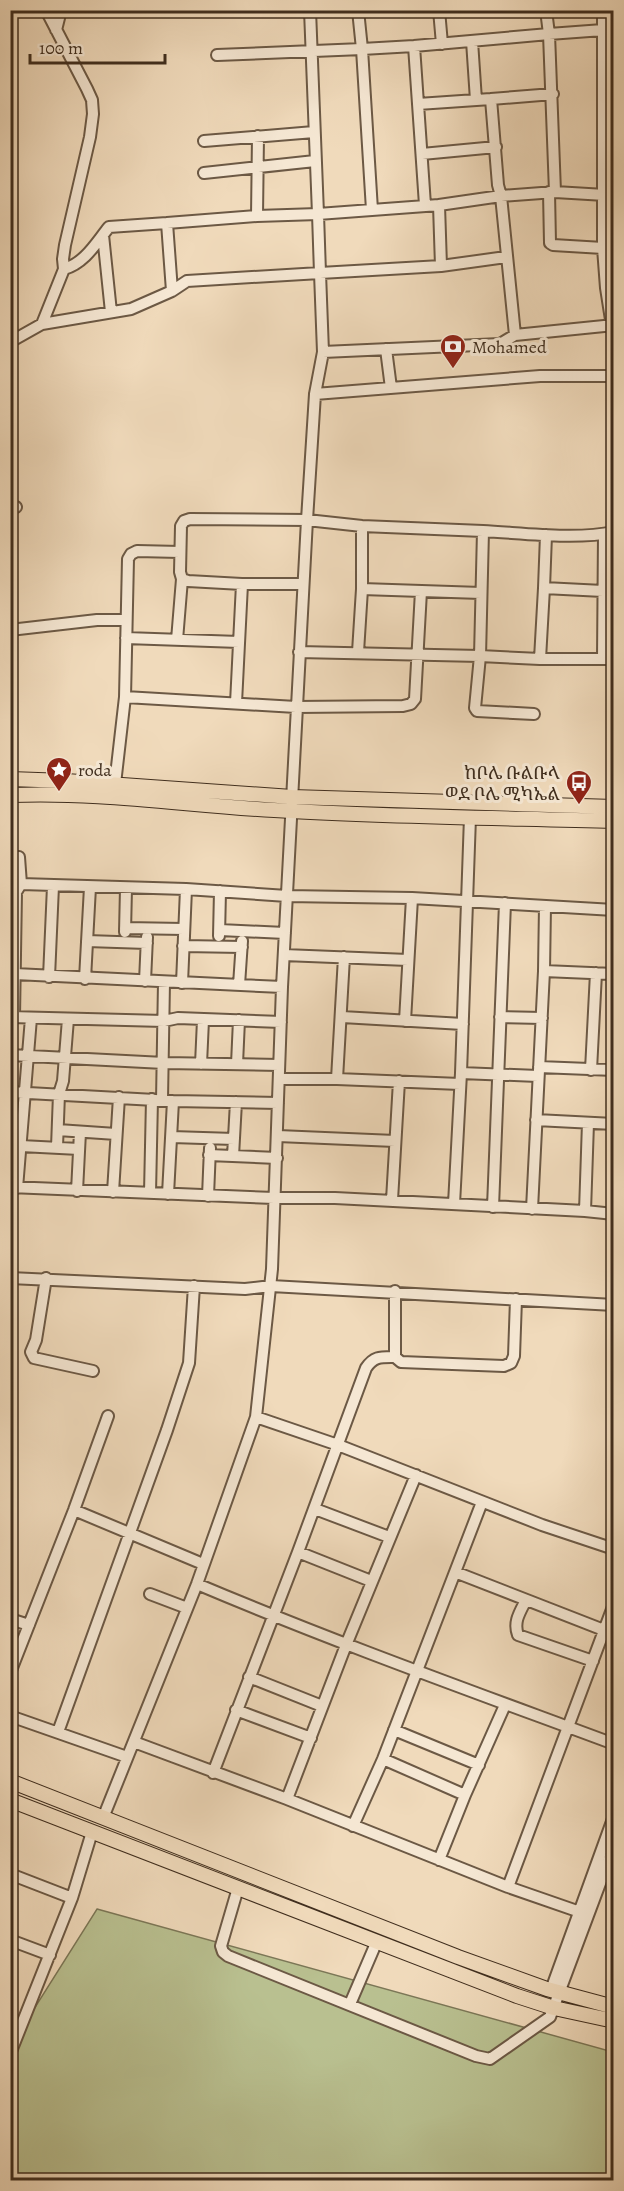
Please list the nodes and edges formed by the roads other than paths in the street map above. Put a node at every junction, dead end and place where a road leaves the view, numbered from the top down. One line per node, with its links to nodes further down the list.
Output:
1 (46, 10): 8 (street)
2 (61, 10): 8 (street)
3 (310, 10): 15 (street)
4 (358, 10): 14 (street)
5 (439, 10): 12 (street)
6 (546, 10): 10 (street)
7 (603, 10): 9 (street)
8 (56, 30): 42 (street)
9 (603, 30): 10 (street); 30 (street)
10 (549, 34): 11 (street); 17 (street)
11 (472, 41): 12 (street); 19 (street)
12 (442, 44): 13 (street)
13 (414, 46): 14 (street); 20 (street)
14 (362, 49): 15 (street); 34 (street)
15 (310, 51): 16 (street); 21 (street)
16 (217, 55)
17 (553, 94): 18 (street); 29 (street)
18 (491, 99): 19 (street); 24 (street)
19 (476, 100): 20 (street)
20 (418, 104): 25 (street)
21 (314, 132): 22 (street); 26 (street)
22 (258, 136): 23 (street); 27 (street)
23 (204, 141)
24 (496, 147): 25 (street); 31 (street)
25 (422, 154): 32 (street)
26 (315, 161): 27 (street); 35 (street)
27 (256, 169): 28 (street); 36 (street)
28 (204, 173)
29 (552, 192): 30 (street); 31 (street); 39 (street)
30 (605, 195): 39 (street)
31 (501, 196): 33 (street); 40 (street)
32 (425, 205): 33 (street); 34 (street)
33 (439, 205): 41 (street)
34 (372, 210): 35 (street)
35 (318, 214): 36 (street); 43 (street)
36 (257, 216): 37 (street)
37 (167, 222): 38 (street); 44 (street)
38 (102, 236): 42 (street); 45 (street)
39 (603, 248): 47 (street)
40 (506, 257): 41 (street); 48 (street)
41 (441, 266): 43 (street)
42 (64, 269): 46 (street)
43 (320, 273): 44 (street); 52 (street)
44 (172, 291): 45 (street)
45 (111, 312): 46 (street)
46 (42, 324): 50 (street)
47 (612, 325): 48 (street); 49 (street)
48 (515, 335): 51 (street)
49 (614, 339)
50 (10, 342)
51 (386, 349): 52 (street); 54 (street)
52 (323, 352): 55 (street)
53 (614, 376): 54 (street)
54 (391, 388): 55 (street)
55 (315, 394): 56 (street)
56 (307, 520): 57 (street); 61 (street); 64 (street)
57 (362, 526): 58 (street); 66 (street)
58 (483, 531): 60 (street); 69 (street)
59 (609, 533): 60 (street); 68 (street)
60 (546, 535): 65 (street)
61 (180, 552): 62 (street); 70 (street)
62 (182, 579): 63 (street); 73 (street)
63 (242, 584): 64 (street); 74 (street)
64 (303, 584): 75 (street)
65 (544, 588): 68 (street); 80 (street)
66 (362, 589): 67 (street); 76 (street)
67 (421, 591): 69 (street); 77 (street)
68 (603, 591): 79 (street)
69 (481, 593): 78 (street)
70 (126, 620): 71 (street); 72 (street)
71 (10, 630)
72 (126, 638): 73 (street); 81 (street)
73 (177, 640): 74 (street)
74 (239, 642): 82 (street)
75 (299, 652): 76 (street); 83 (street)
76 (358, 652): 77 (street)
77 (419, 654): 78 (street); 83 (street)
78 (480, 656): 80 (street); 84 (street)
79 (608, 658): 80 (street)
80 (540, 659)
81 (125, 697): 82 (street); 86 (street)
82 (236, 703): 83 (street)
83 (296, 707): 88 (street)
84 (534, 714)
85 (10, 779): 86 (main road)
86 (115, 784): 88 (main road)
87 (10, 795): 88 (main road)
88 (291, 804): 89 (main road); 90 (main road); 99 (street)
89 (614, 807)
90 (470, 817): 91 (main road); 101 (street)
91 (614, 821)
92 (19, 856): 96 (street)
93 (53, 886): 94 (street); 96 (street); 125 (street)
94 (90, 887): 95 (street); 112 (street)
95 (126, 888): 97 (street); 105 (street)
96 (16, 889): 111 (street)
97 (186, 890): 98 (street); 107 (street)
98 (220, 891): 99 (street); 108 (street)
99 (287, 896): 100 (street); 110 (street)
100 (412, 898): 101 (street); 120 (street)
101 (466, 900): 102 (street); 143 (street)
102 (505, 903): 103 (street); 134 (street)
103 (545, 906): 104 (street); 121 (street)
104 (614, 910)
105 (126, 928): 106 (street); 113 (street)
106 (147, 928): 107 (street); 114 (street)
107 (184, 929): 115 (street)
108 (219, 930): 109 (street); 116 (street)
109 (243, 932): 110 (street); 117 (street)
110 (285, 933): 118 (street)
111 (13, 934): 123 (street)
112 (87, 941): 113 (street); 126 (street)
113 (125, 942): 114 (street)
114 (147, 943): 127 (street)
115 (183, 946): 116 (street); 129 (street)
116 (219, 947): 117 (street)
117 (242, 947): 130 (street)
118 (284, 955): 119 (street); 131 (street)
119 (344, 957): 120 (street); 133 (street)
120 (408, 960): 141 (street)
121 (544, 971): 122 (street); 136 (street)
122 (596, 973): 124 (street); 151 (street)
123 (15, 974): 125 (street); 132 (street)
124 (614, 974)
125 (49, 977): 126 (street)
126 (85, 979): 127 (street)
127 (145, 981): 128 (street)
128 (164, 982): 129 (street); 140 (street)
129 (182, 983): 130 (street)
130 (239, 985): 131 (street)
131 (282, 987): 142 (street)
132 (12, 1017): 135 (street)
133 (342, 1017): 141 (street); 157 (street)
134 (500, 1017): 136 (street); 154 (street)
135 (31, 1018): 137 (street); 145 (street)
136 (542, 1018): 153 (street)
137 (68, 1019): 140 (street); 146 (street)
138 (203, 1020): 139 (street); 140 (street); 148 (street)
139 (239, 1020): 142 (street); 149 (street)
140 (164, 1021): 147 (street)
141 (405, 1021): 143 (street)
142 (281, 1022): 150 (street)
143 (463, 1024): 155 (street)
144 (10, 1055): 145 (street)
145 (28, 1056): 146 (street); 160 (street)
146 (65, 1057): 147 (street); 161 (street)
147 (164, 1063): 148 (street); 163 (street)
148 (201, 1064): 149 (street)
149 (237, 1064): 150 (street)
150 (279, 1065): 156 (street)
151 (591, 1070): 152 (street); 153 (street)
152 (614, 1070)
153 (539, 1072): 154 (street); 166 (street)
154 (498, 1075): 155 (street); 193 (street)
155 (461, 1078): 158 (street); 192 (street)
156 (279, 1079): 157 (street); 165 (street)
157 (337, 1079): 158 (street)
158 (399, 1081): 177 (street)
159 (10, 1092): 160 (street)
160 (25, 1093): 161 (street); 169 (street)
161 (59, 1094): 162 (street); 170 (street)
162 (119, 1097): 163 (street); 172 (street)
163 (162, 1100): 164 (street); 174 (street); 187 (street)
164 (236, 1102): 165 (street); 176 (street)
165 (278, 1103): 173 (street)
166 (536, 1120): 167 (street); 194 (street)
167 (588, 1123): 168 (street); 195 (street)
168 (614, 1124)
169 (16, 1130): 178 (street)
170 (58, 1130): 171 (street); 179 (street)
171 (80, 1132): 172 (street); 180 (street)
172 (116, 1134): 186 (street)
173 (278, 1136): 177 (street); 183 (street)
174 (172, 1137): 175 (street); 188 (street)
175 (210, 1139): 176 (street); 181 (street)
176 (234, 1139): 182 (street)
177 (395, 1141): 191 (street)
178 (21, 1146): 179 (street); 184 (street)
179 (57, 1147): 180 (street)
180 (79, 1149): 185 (street)
181 (209, 1155): 182 (street); 189 (street)
182 (233, 1156): 183 (street)
183 (277, 1158): 190 (street)
184 (14, 1187): 185 (street)
185 (77, 1191): 186 (street)
186 (113, 1192): 187 (street)
187 (150, 1192): 188 (street)
188 (168, 1194): 189 (street)
189 (208, 1196): 190 (street)
190 (274, 1198): 191 (street); 200 (street)
191 (392, 1200): 192 (street)
192 (454, 1204): 193 (street)
193 (493, 1207): 194 (street)
194 (532, 1209): 195 (street)
195 (585, 1211): 196 (street)
196 (614, 1214)
197 (10, 1278): 198 (street)
198 (46, 1278): 199 (street); 205 (street)
199 (194, 1286): 200 (street); 213 (street)
200 (271, 1286): 201 (street); 207 (street)
201 (395, 1291): 202 (street); 204 (street)
202 (516, 1299): 203 (street); 204 (street)
203 (614, 1305)
204 (395, 1357): 208 (street)
205 (93, 1371)
206 (108, 1416): 212 (street)
207 (256, 1416): 208 (street); 217 (street)
208 (339, 1445): 209 (street); 211 (street)
209 (416, 1475): 210 (street); 214 (street)
210 (482, 1502): 215 (street); 218 (street)
211 (315, 1509): 214 (street); 216 (street)
212 (74, 1510): 213 (street); 227 (street)
213 (128, 1534): 217 (street); 240 (street)
214 (389, 1537): 219 (street)
215 (614, 1549)
216 (298, 1552): 219 (street); 225 (street)
217 (203, 1564): 220 (street)
218 (455, 1572): 222 (street); 231 (street)
219 (371, 1581): 229 (street)
220 (197, 1584): 224 (street); 225 (street)
221 (150, 1594): 224 (street)
222 (526, 1600): 228 (street); 230 (street)
223 (614, 1604): 228 (street)
224 (187, 1608): 242 (street)
225 (273, 1616): 229 (street); 233 (street)
226 (10, 1619): 227 (street)
227 (29, 1624): 232 (street)
228 (609, 1632): 230 (street)
229 (346, 1645): 231 (street); 235 (street)
230 (593, 1661): 238 (street)
231 (418, 1670): 234 (street); 239 (street)
232 (10, 1673)
233 (249, 1677): 235 (street); 236 (street)
234 (505, 1705): 238 (street); 246 (street)
235 (322, 1706): 241 (street)
236 (236, 1710): 241 (street); 247 (street)
237 (10, 1716): 240 (street)
238 (568, 1727): 243 (street); 259 (street)
239 (394, 1730): 245 (street); 246 (street)
240 (57, 1732): 244 (street)
241 (311, 1738): 250 (street)
242 (134, 1742): 244 (street); 247 (street)
243 (614, 1744)
244 (127, 1757): 253 (street)
245 (383, 1759): 249 (street); 254 (street)
246 (479, 1765): 249 (street)
247 (213, 1773): 250 (street)
248 (10, 1781): 253 (main road)
249 (465, 1795): 257 (street)
250 (287, 1799): 254 (street)
251 (10, 1800): 255 (main road)
252 (614, 1816): 262 (street)
253 (103, 1818): 266 (main road)
254 (353, 1826): 257 (street)
255 (92, 1832): 260 (main road); 261 (street)
256 (614, 1846): 266 (street)
257 (439, 1860): 259 (street)
258 (10, 1874): 261 (street)
259 (508, 1887): 262 (street)
260 (238, 1888): 264 (main road); 267 (street)
261 (72, 1898): 265 (street)
262 (580, 1912): 266 (street)
263 (10, 1940): 265 (street)
264 (377, 1941): 267 (street); 269 (main road)
265 (50, 1955): 271 (street)
266 (556, 1991): 268 (main road); 269 (street)
267 (350, 2004): 269 (street)
268 (614, 2007)
269 (554, 2008): 270 (main road)
270 (614, 2021)
271 (10, 2054)

